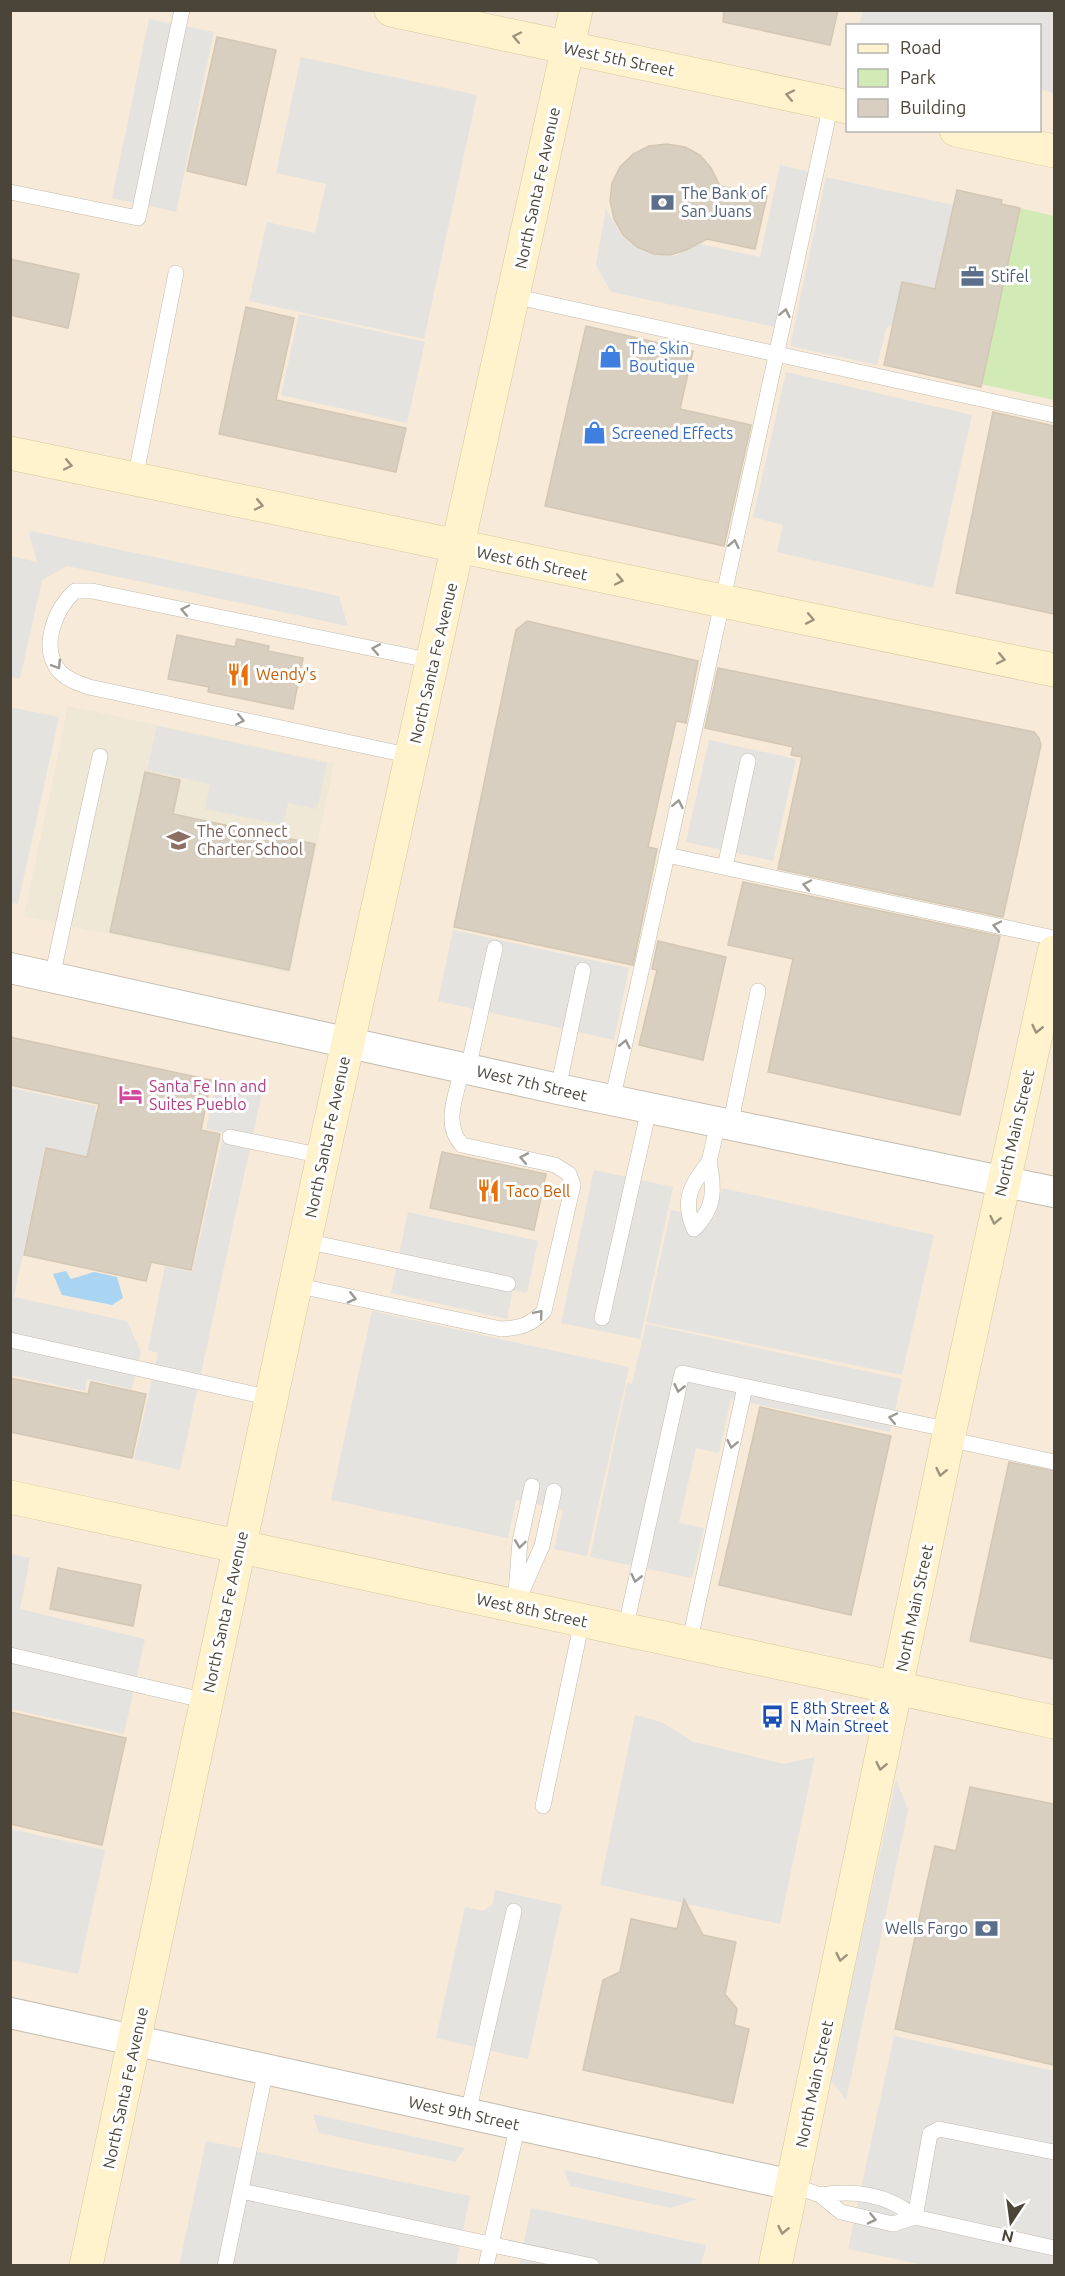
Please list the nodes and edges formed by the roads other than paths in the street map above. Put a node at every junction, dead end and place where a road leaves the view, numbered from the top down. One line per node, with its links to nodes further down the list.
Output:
1 (182, 10): 8 (lane)
2 (391, 10): 4 (street, West 5th Street, one-way to 2)
3 (576, 10): 4 (street, North Santa Fe Avenue)
4 (568, 48): 5 (street, West 5th Street, one-way to 4); 10 (street, North Santa Fe Avenue)
5 (839, 106): 11 (lane, one-way to 5)
6 (965, 132): 7 (street)
7 (1054, 151)
8 (10, 192)
9 (176, 273): 14 (lane)
10 (513, 296): 11 (lane); 15 (street, North Santa Fe Avenue)
11 (776, 354): 12 (lane); 16 (lane, one-way to 11)
12 (1054, 415)
13 (10, 453): 14 (street, West 6th Street, one-way to 14)
14 (135, 479): 15 (street, West 6th Street, one-way to 15)
15 (459, 548): 16 (street, West 6th Street, one-way to 16); 17 (street, North Santa Fe Avenue)
16 (722, 602): 18 (street, West 6th Street, one-way to 18); 22 (lane, one-way to 16)
17 (433, 661): 20 (street, North Santa Fe Avenue); 20 (lane, one-way to 20)
18 (1054, 670)
19 (100, 756): 29 (lane)
20 (412, 756): 31 (street, North Santa Fe Avenue)
21 (748, 761): 23 (lane)
22 (667, 855): 23 (lane); 34 (lane, one-way to 22)
23 (725, 867): 24 (lane, one-way to 23)
24 (1054, 938)
25 (495, 948): 32 (lane)
26 (10, 968): 29 (street, West 7th Street)
27 (583, 970): 33 (lane)
28 (1052, 972): 40 (street, North Main Street, one-way to 40)
29 (52, 977): 31 (street, West 7th Street)
30 (758, 991): 36 (lane)
31 (348, 1041): 32 (street, West 7th Street); 38 (street, North Santa Fe Avenue)
32 (466, 1068): 33 (street, West 7th Street); 44 (lane, one-way to 32)
33 (558, 1089): 34 (street, West 7th Street)
34 (612, 1101): 35 (street, West 7th Street)
35 (649, 1109): 36 (street, West 7th Street); 45 (lane)
36 (724, 1125): 39 (lane); 40 (street, West 7th Street)
37 (230, 1137): 38 (lane)
38 (323, 1156): 42 (street, North Santa Fe Avenue)
39 (709, 1162)
40 (1003, 1181): 41 (street, West 7th Street); 49 (street, North Main Street, one-way to 49)
41 (1054, 1192)
42 (305, 1241): 43 (lane); 44 (street, North Santa Fe Avenue)
43 (508, 1284)
44 (295, 1285): 48 (street, North Santa Fe Avenue)
45 (602, 1318)
46 (10, 1340): 48 (lane)
47 (745, 1387): 49 (lane, one-way to 47); 57 (lane, one-way to 57); 58 (lane, one-way to 58)
48 (271, 1398): 54 (street, North Santa Fe Avenue)
49 (949, 1434): 50 (lane); 60 (street, North Main Street, one-way to 60)
50 (1054, 1462)
51 (532, 1486): 55 (lane, one-way to 55)
52 (554, 1491): 55 (lane)
53 (10, 1497): 54 (street, West 8th Street)
54 (239, 1547): 55 (street, West 8th Street); 61 (street, North Santa Fe Avenue)
55 (515, 1606): 56 (street, West 8th Street)
56 (582, 1621): 57 (street, West 8th Street); 63 (lane)
57 (625, 1630): 58 (street, West 8th Street)
58 (689, 1644): 60 (street, West 8th Street)
59 (10, 1655): 61 (lane)
60 (897, 1689): 62 (street, West 8th Street); 71 (street, North Main Street, one-way to 71)
61 (207, 1701): 66 (street, North Santa Fe Avenue)
62 (1054, 1722)
63 (543, 1806)
64 (514, 1911): 68 (lane)
65 (10, 2013): 66 (street, West 9th Street)
66 (136, 2040): 67 (street, West 9th Street); 76 (street, North Santa Fe Avenue)
67 (266, 2068): 68 (street, West 9th Street); 72 (lane)
68 (468, 2113): 69 (street, West 9th Street)
69 (518, 2124): 71 (street, West 9th Street); 74 (lane)
70 (1054, 2152): 73 (lane)
71 (806, 2190): 73 (lane); 73 (lane, one-way to 73); 80 (street, North Main Street, one-way to 80)
72 (241, 2191): 74 (lane); 77 (lane)
73 (915, 2217): 75 (lane)
74 (491, 2244): 78 (lane); 79 (lane)
75 (1054, 2248)
76 (86, 2265)
77 (225, 2265)
78 (486, 2265)
79 (592, 2265)
80 (775, 2265)

